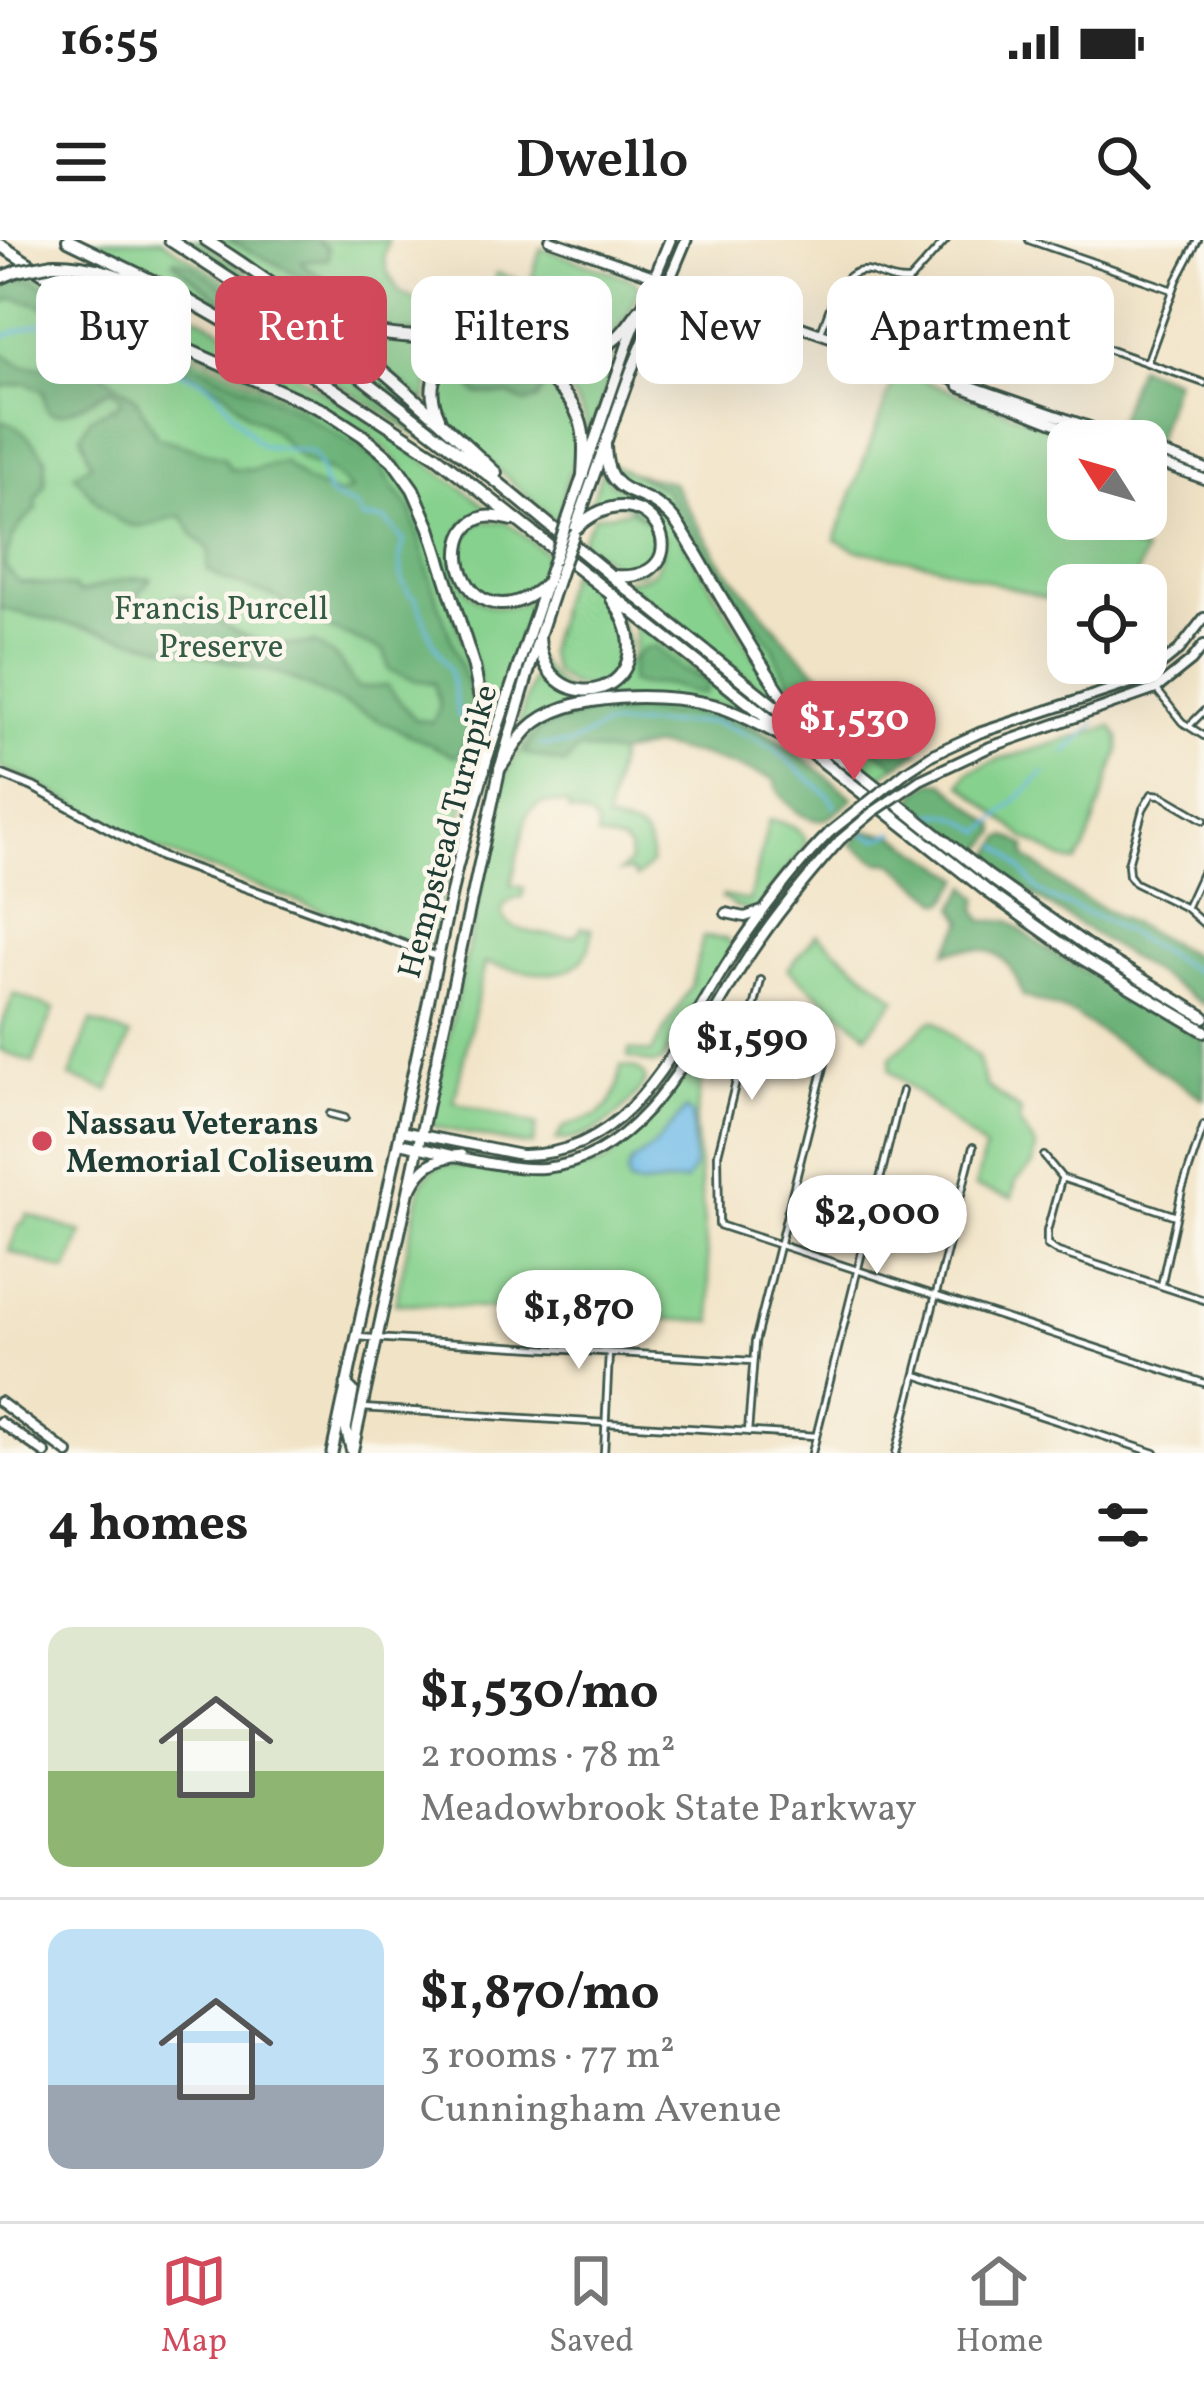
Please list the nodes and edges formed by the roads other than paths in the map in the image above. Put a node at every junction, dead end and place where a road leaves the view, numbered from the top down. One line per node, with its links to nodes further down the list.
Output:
1 (68, 240): 16 (highway)
2 (170, 240): 40 (highway)
3 (206, 240): 11 (highway)
4 (550, 240): 12 (main road)
5 (670, 240): 12 (main road, Hempstead Turnpike)
6 (686, 240): 13 (main road, Hempstead Turnpike)
7 (945, 240): 21 (street)
8 (1029, 240): 15 (street)
9 (1198, 240): 15 (street)
10 (0, 245): 56 (highway)
11 (260, 276)
12 (654, 276)
13 (669, 276)
14 (0, 278): 16 (highway, bridge)
15 (1173, 290): 25 (street)
16 (200, 308): 39 (highway)
17 (636, 315): 20 (highway)
18 (636, 321): 37 (main road, Hempstead Turnpike)
19 (803, 328): 21 (main road)
20 (387, 333)
21 (820, 334): 22 (main road)
22 (827, 336)
23 (1114, 351): 25 (street)
24 (636, 358): 33 (main road, Hempstead Turnpike)
25 (1147, 362): 27 (street)
26 (387, 377): 30 (highway)
27 (1204, 382)
28 (954, 384): 32 (main road)
29 (967, 384): 31 (main road)
30 (440, 420): 37 (highway); 40 (highway)
31 (1071, 420)
32 (1047, 422)
33 (605, 446): 41 (main road, Hempstead Turnpike); 52 (highway)
34 (1167, 454): 36 (main road)
35 (1167, 466): 38 (main road)
36 (1204, 467)
37 (583, 475): 41 (main road, Hempstead Turnpike)
38 (1204, 479)
39 (519, 521): 44 (highway); 45 (highway)
40 (550, 525): 43 (highway)
41 (571, 530): 42 (main road, Hempstead Turnpike, bridge); 43 (highway)
42 (558, 564): 44 (main road, Hempstead Turnpike); 47 (main road, Hempstead Turnpike)
43 (612, 576): 52 (highway)
44 (546, 584): 56 (main road, Hempstead Turnpike)
45 (607, 591): 47 (highway); 54 (highway)
46 (1204, 618): 59 (main road, bridge)
47 (538, 637): 55 (main road, Hempstead Turnpike)
48 (1204, 645): 49 (main road)
49 (1156, 689): 51 (street); 61 (main road, bridge)
50 (1204, 711): 51 (street)
51 (1189, 726): 53 (street)
52 (808, 732): 68 (highway)
53 (1204, 736)
54 (799, 744): 55 (highway); 69 (highway)
55 (500, 768): 76 (main road, Hempstead Turnpike)
56 (484, 770): 66 (main road, Hempstead Turnpike)
57 (0, 774): 66 (street)
58 (1204, 820): 62 (street)
59 (801, 862): 61 (main road); 63 (main road)
60 (1202, 873): 62 (street)
61 (799, 889): 81 (main road)
62 (1186, 908): 65 (street)
63 (764, 910): 64 (main road); 79 (main road)
64 (726, 913)
65 (1204, 924)
66 (438, 957): 75 (main road, Hempstead Turnpike)
67 (761, 980): 85 (street)
68 (1204, 1017)
69 (1204, 1031)
70 (832, 1035): 85 (street)
71 (902, 1091): 86 (street)
72 (330, 1114): 73 (street)
73 (345, 1118)
74 (1204, 1125): 83 (street)
75 (400, 1137): 76 (main road); 90 (main road, Hempstead Turnpike)
76 (418, 1141): 78 (main road); 79 (main road); 84 (main road, Hempstead Turnpike)
77 (973, 1147): 88 (street)
78 (461, 1155): 81 (main road); 84 (main road)
79 (537, 1156): 81 (main road)
80 (1044, 1156): 82 (street)
81 (538, 1168)
82 (1062, 1178): 83 (street); 87 (street)
83 (1176, 1216): 87 (street)
84 (401, 1217): 91 (main road, Hempstead Turnpike)
85 (780, 1244): 86 (street); 93 (street)
86 (857, 1270): 88 (street); 102 (street)
87 (1161, 1286): 89 (street)
88 (935, 1295): 94 (street); 95 (street)
89 (1204, 1300)
90 (356, 1337): 91 (street); 96 (main road, Hempstead Turnpike)
91 (376, 1338): 92 (street); 98 (main road, Hempstead Turnpike)
92 (610, 1353): 93 (street); 100 (street)
93 (753, 1361): 101 (street)
94 (916, 1375): 109 (street); 110 (street)
95 (1204, 1383)
96 (346, 1384): 105 (main road, Hempstead Turnpike); 106 (main road)
97 (0, 1402): 104 (main road)
98 (362, 1408): 100 (street); 106 (main road, Hempstead Turnpike)
99 (0, 1422): 103 (main road)
100 (605, 1423): 101 (street); 107 (street)
101 (748, 1432): 102 (street)
102 (816, 1436): 108 (street)
103 (45, 1453)
104 (68, 1453)
105 (332, 1453)
106 (352, 1453)
107 (604, 1453)
108 (812, 1453)
109 (896, 1453)
110 (1155, 1453)

